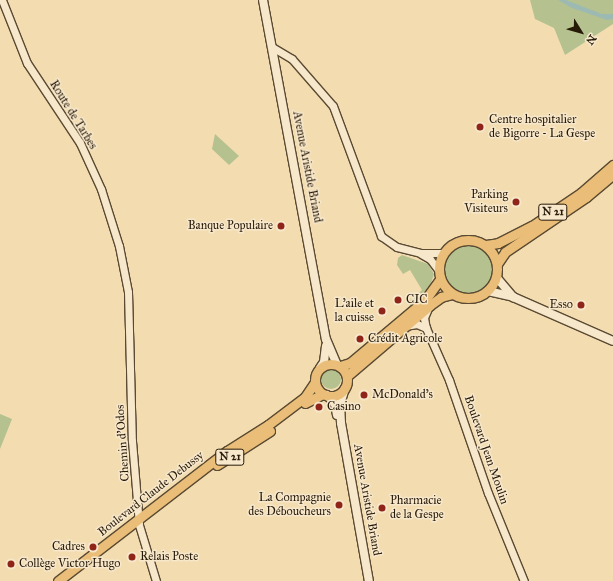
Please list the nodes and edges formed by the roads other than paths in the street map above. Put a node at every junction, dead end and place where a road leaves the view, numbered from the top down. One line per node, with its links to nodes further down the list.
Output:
1 (2, 0): 26 (street, Route de Tarbes)
2 (263, 0): 3 (main road, Avenue Aristide Briand)
3 (272, 47): 8 (street); 18 (main road, Avenue Aristide Briand)
4 (613, 165): 6 (main road, N 21)
5 (613, 174): 9 (main road, N 21)
6 (486, 245): 7 (main road); 9 (main road)
7 (444, 253): 8 (street); 10 (main road)
8 (421, 254): 10 (street)
9 (498, 264): 11 (main road)
10 (440, 275): 13 (main road); 20 (main road)
11 (496, 278): 12 (main road); 14 (main road)
12 (488, 291): 13 (main road); 14 (main road)
13 (452, 294): 15 (main road)
14 (513, 297): 19 (main road)
15 (430, 304): 16 (main road); 17 (street, Boulevard Jean Moulin)
16 (402, 327): 17 (street); 22 (main road)
17 (426, 328): 33 (street, Boulevard Jean Moulin)
18 (326, 339): 20 (main road, Avenue Aristide Briand); 21 (main road, Avenue Aristide Briand)
19 (613, 341)
20 (338, 365): 21 (main road); 22 (main road)
21 (320, 368): 23 (main road)
22 (347, 376): 24 (main road)
23 (316, 382): 25 (main road); 28 (main road, Boulevard Claude Debussy / N 21)
24 (345, 388): 25 (main road); 27 (main road, Avenue Aristide Briand)
25 (325, 394): 27 (main road, Avenue Aristide Briand); 28 (main road, Boulevard Claude Debussy / N 21)
26 (131, 396): 28 (street, Chemin d'Odos)
27 (341, 423): 32 (main road, Avenue Aristide Briand)
28 (139, 522): 29 (main road, Boulevard Claude Debussy / N 21); 30 (main road, Boulevard Claude Debussy / N 21); 31 (street, Chemin d'Odos)
29 (58, 581)
30 (67, 581)
31 (156, 581)
32 (369, 581)
33 (524, 581)

